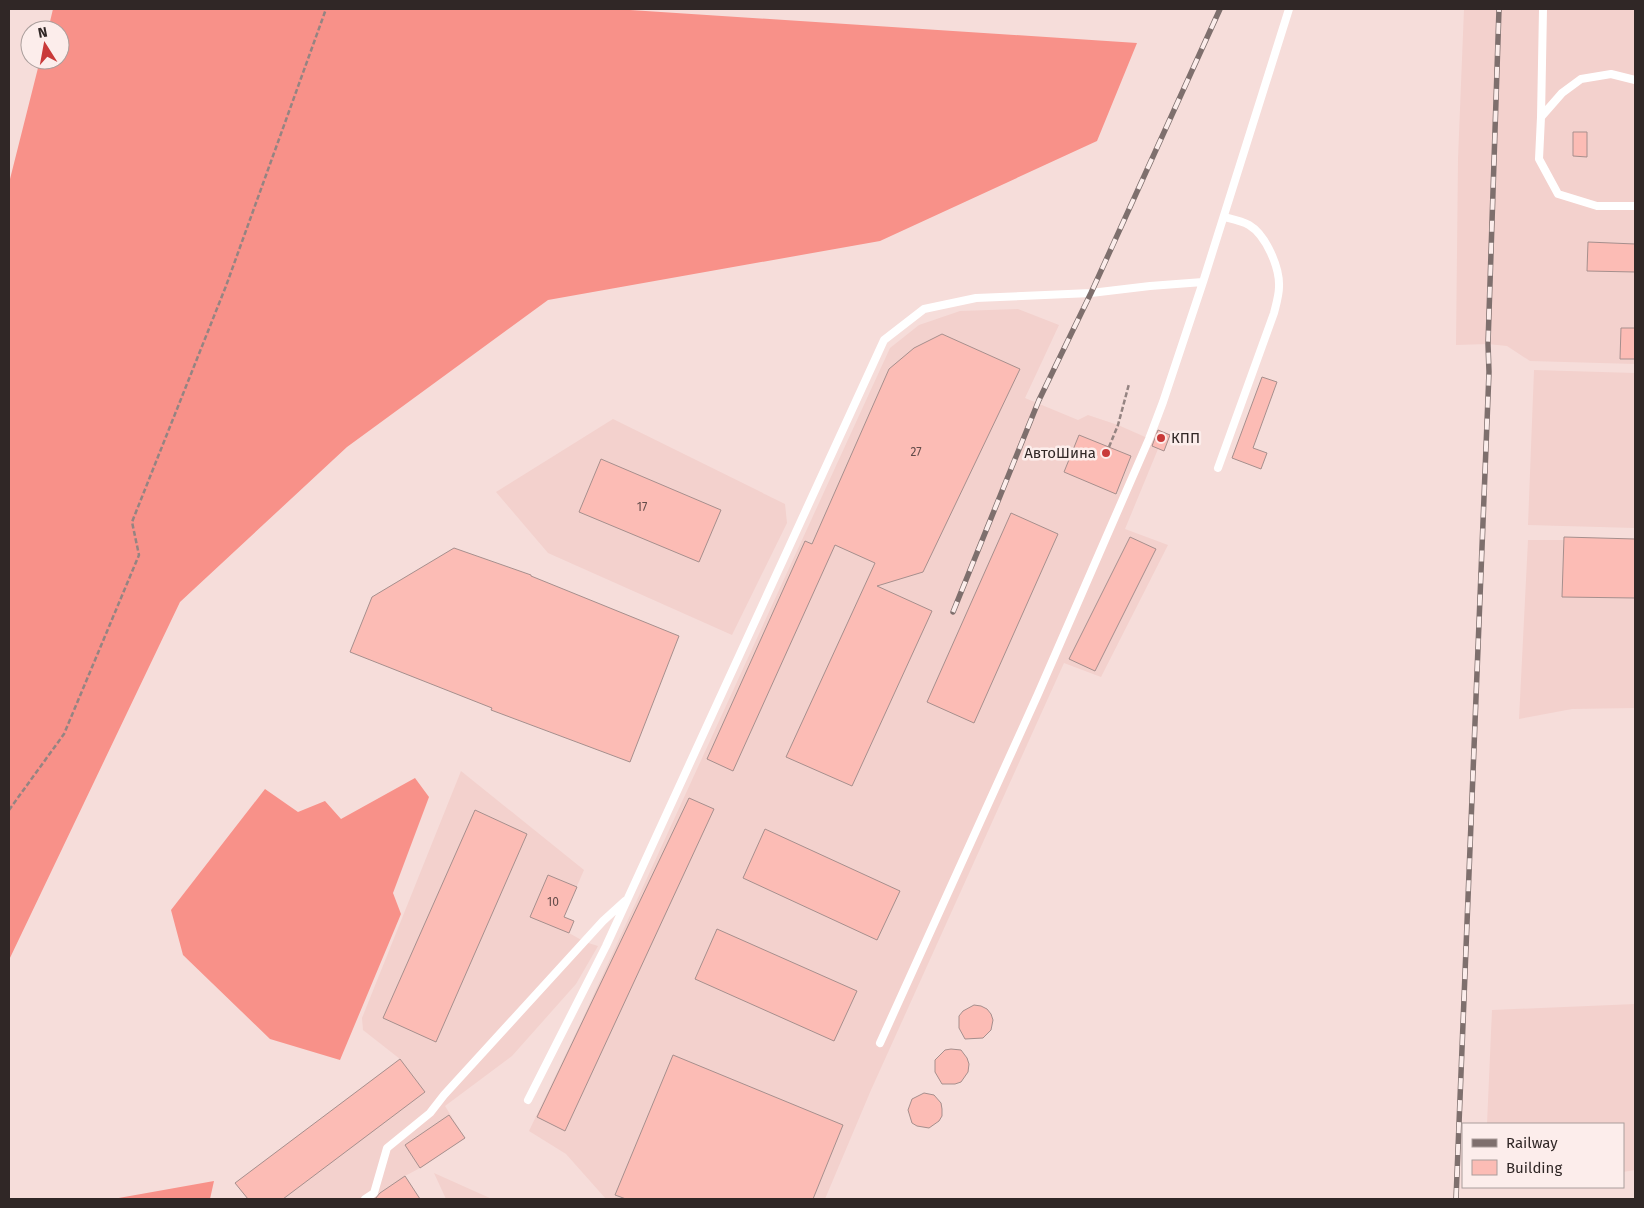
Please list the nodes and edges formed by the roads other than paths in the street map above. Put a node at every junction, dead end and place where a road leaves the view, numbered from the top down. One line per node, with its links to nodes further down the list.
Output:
1 (1289, 9): 6 (lane)
2 (1543, 9): 4 (lane)
3 (1635, 80): 4 (lane)
4 (1541, 117): 5 (lane)
5 (1635, 206)
6 (1224, 217): 7 (lane); 8 (lane)
7 (1203, 282): 9 (lane); 10 (lane)
8 (1218, 468)
9 (628, 898): 11 (lane); 12 (lane)
10 (880, 1043)
11 (528, 1100)
12 (365, 1199)

